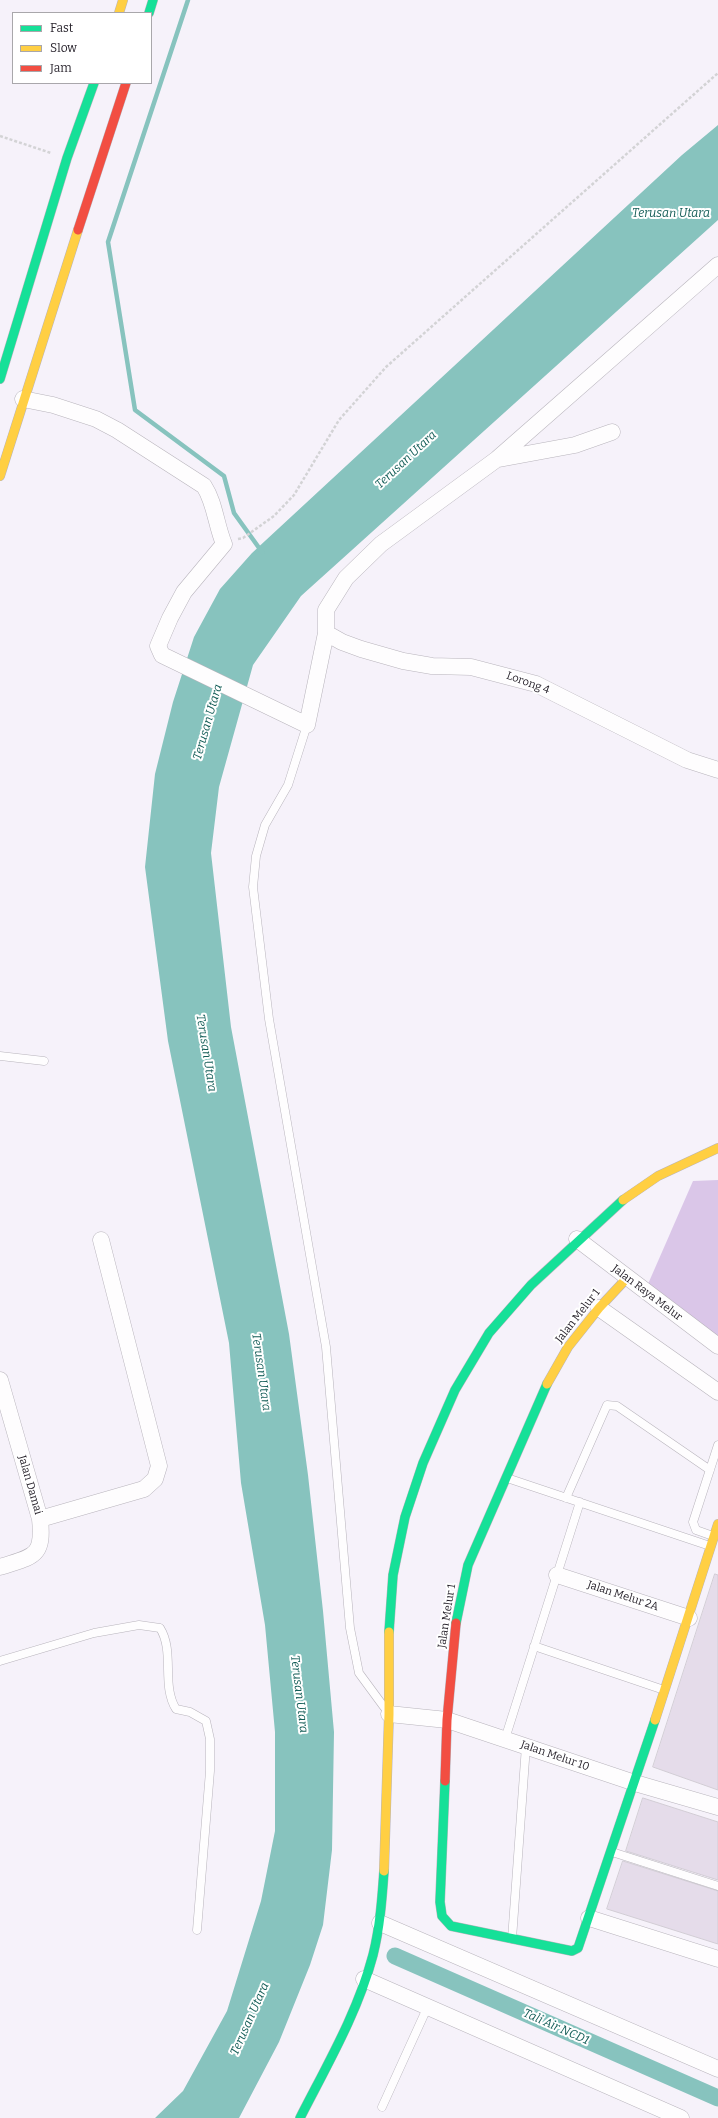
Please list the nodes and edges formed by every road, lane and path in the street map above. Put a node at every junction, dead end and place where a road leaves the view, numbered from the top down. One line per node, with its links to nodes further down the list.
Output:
1 (123, 0): 3 (street)
2 (154, 0): 4 (street)
3 (119, 12)
4 (149, 12)
5 (718, 74): 17 (path)
6 (94, 84): 9 (street)
7 (126, 84): 10 (street)
8 (0, 136): 9 (path)
9 (66, 158): 10 (street); 12 (street)
10 (98, 169): 13 (street)
11 (718, 265): 15 (street)
12 (0, 379)
13 (23, 399): 16 (street); 19 (street)
14 (612, 432): 15 (street)
15 (498, 459): 18 (street)
16 (0, 476)
17 (243, 538)
18 (326, 633): 19 (street); 20 (street, Lorong 4)
19 (303, 723): 46 (lane)
20 (718, 770)
21 (0, 1056): 22 (lane)
22 (44, 1060)
23 (718, 1148): 24 (street)
24 (577, 1239): 26 (street, Jalan Raya Melur); 46 (street)
25 (102, 1240): 36 (street)
26 (627, 1278): 27 (street, Jalan Melur 1); 28 (street, Jalan Raya Melur)
27 (599, 1308): 30 (street); 33 (street, Jalan Melur 1)
28 (718, 1346)
29 (0, 1380): 36 (street, Jalan Damai)
30 (718, 1392)
31 (718, 1445): 32 (lane)
32 (710, 1470): 34 (lane); 38 (lane)
33 (505, 1477): 34 (lane); 47 (street, Jalan Melur 1)
34 (566, 1498): 35 (lane)
35 (580, 1502): 39 (lane); 41 (lane)
36 (40, 1519): 40 (street, Jalan Damai)
37 (718, 1524): 38 (street)
38 (714, 1536): 39 (street)
39 (711, 1546): 42 (street)
40 (0, 1567)
41 (558, 1574): 42 (street, Jalan Melur 2A); 43 (lane)
42 (689, 1618): 45 (street)
43 (534, 1646): 45 (lane); 48 (lane)
44 (0, 1661): 56 (lane)
45 (665, 1690): 50 (street)
46 (389, 1714): 47 (street, Jalan Melur 10); 55 (street)
47 (447, 1720): 48 (street, Jalan Melur 10); 57 (street, Jalan Melur 1)
48 (505, 1739): 49 (street, Jalan Melur 10)
49 (526, 1746): 50 (street, Jalan Melur 10); 57 (lane)
50 (635, 1783): 51 (street, Jalan Melur 10); 52 (street)
51 (718, 1807)
52 (612, 1852): 53 (lane); 54 (street)
53 (718, 1886)
54 (589, 1918): 57 (street); 58 (street)
55 (380, 1924): 59 (street); 61 (street)
56 (197, 1930)
57 (512, 1940)
58 (718, 1959)
59 (364, 1979): 60 (street); 63 (street)
60 (428, 2006): 62 (lane); 64 (street)
61 (718, 2069)
62 (382, 2107)
63 (300, 2118)
64 (681, 2118)

